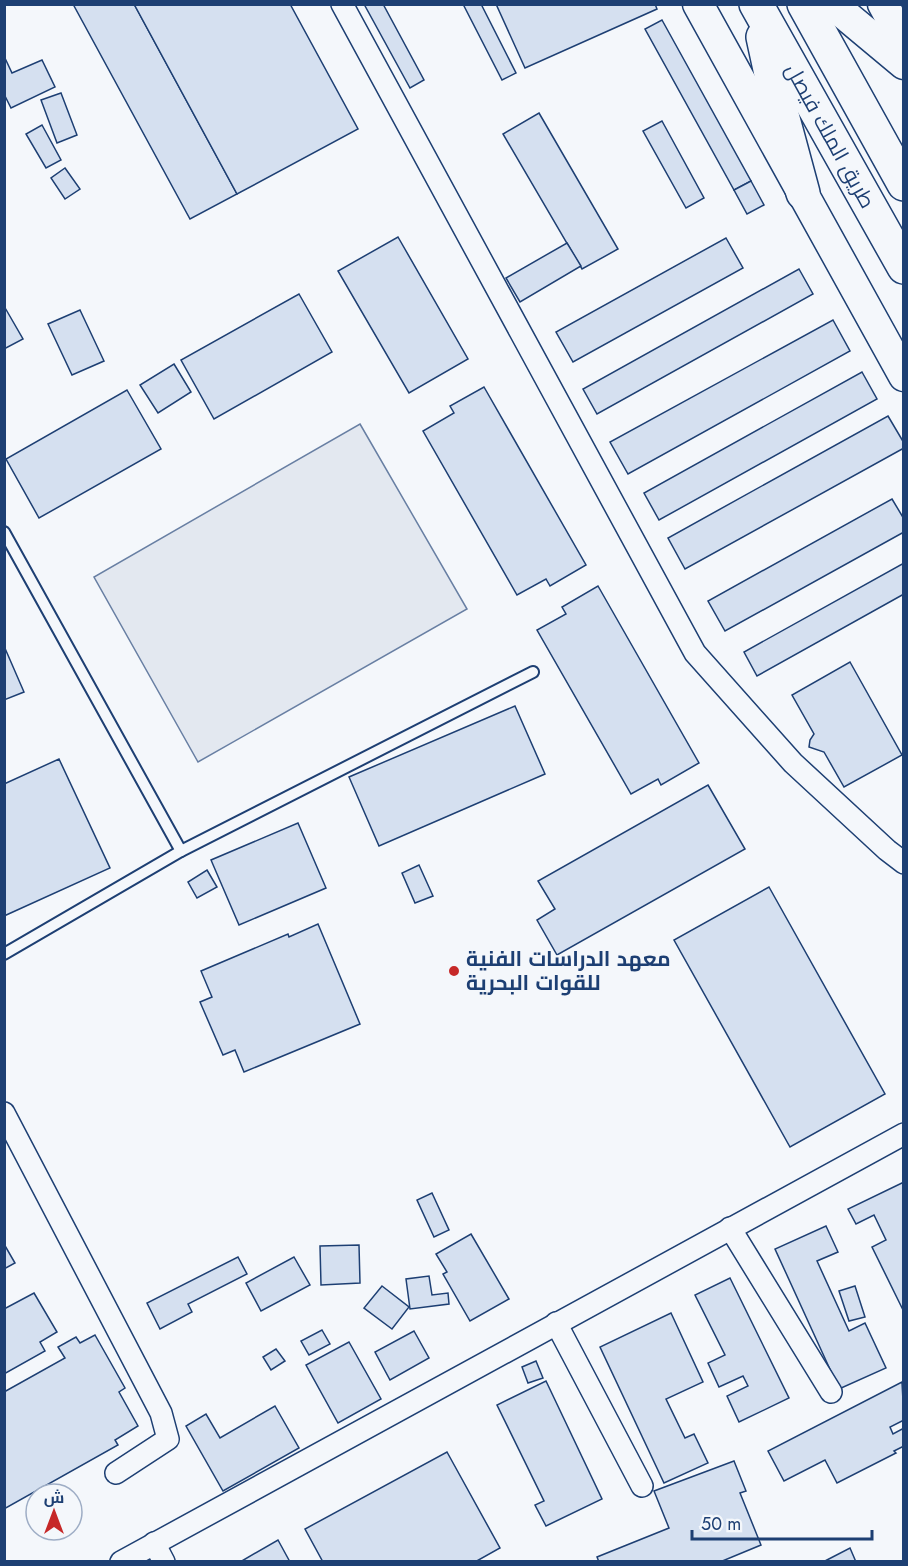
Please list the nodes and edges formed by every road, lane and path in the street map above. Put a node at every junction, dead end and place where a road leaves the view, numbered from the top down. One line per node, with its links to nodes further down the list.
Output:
1 (342, 4): 16 (street)
2 (698, 4): 10 (main road)
3 (804, 4): 9 (highway, طريق الملك فيصل)
4 (832, 4): 8 (main road)
5 (883, 4): 7 (main road)
6 (757, 5): 10 (highway); 11 (highway, طريق الملك فيصل)
7 (903, 43)
8 (903, 64)
9 (903, 184)
10 (803, 193): 12 (main road)
11 (903, 267)
12 (903, 376)
13 (4, 532): 15 (lane)
14 (533, 672): 15 (lane)
15 (181, 851): 17 (lane)
16 (903, 863)
17 (4, 954)
18 (4, 1113): 23 (street)
19 (903, 1134): 20 (street)
20 (730, 1228): 21 (street); 22 (street)
21 (556, 1323): 24 (street); 25 (street)
22 (831, 1392)
23 (116, 1473)
24 (642, 1486)
25 (159, 1552): 26 (street)
26 (124, 1561)

